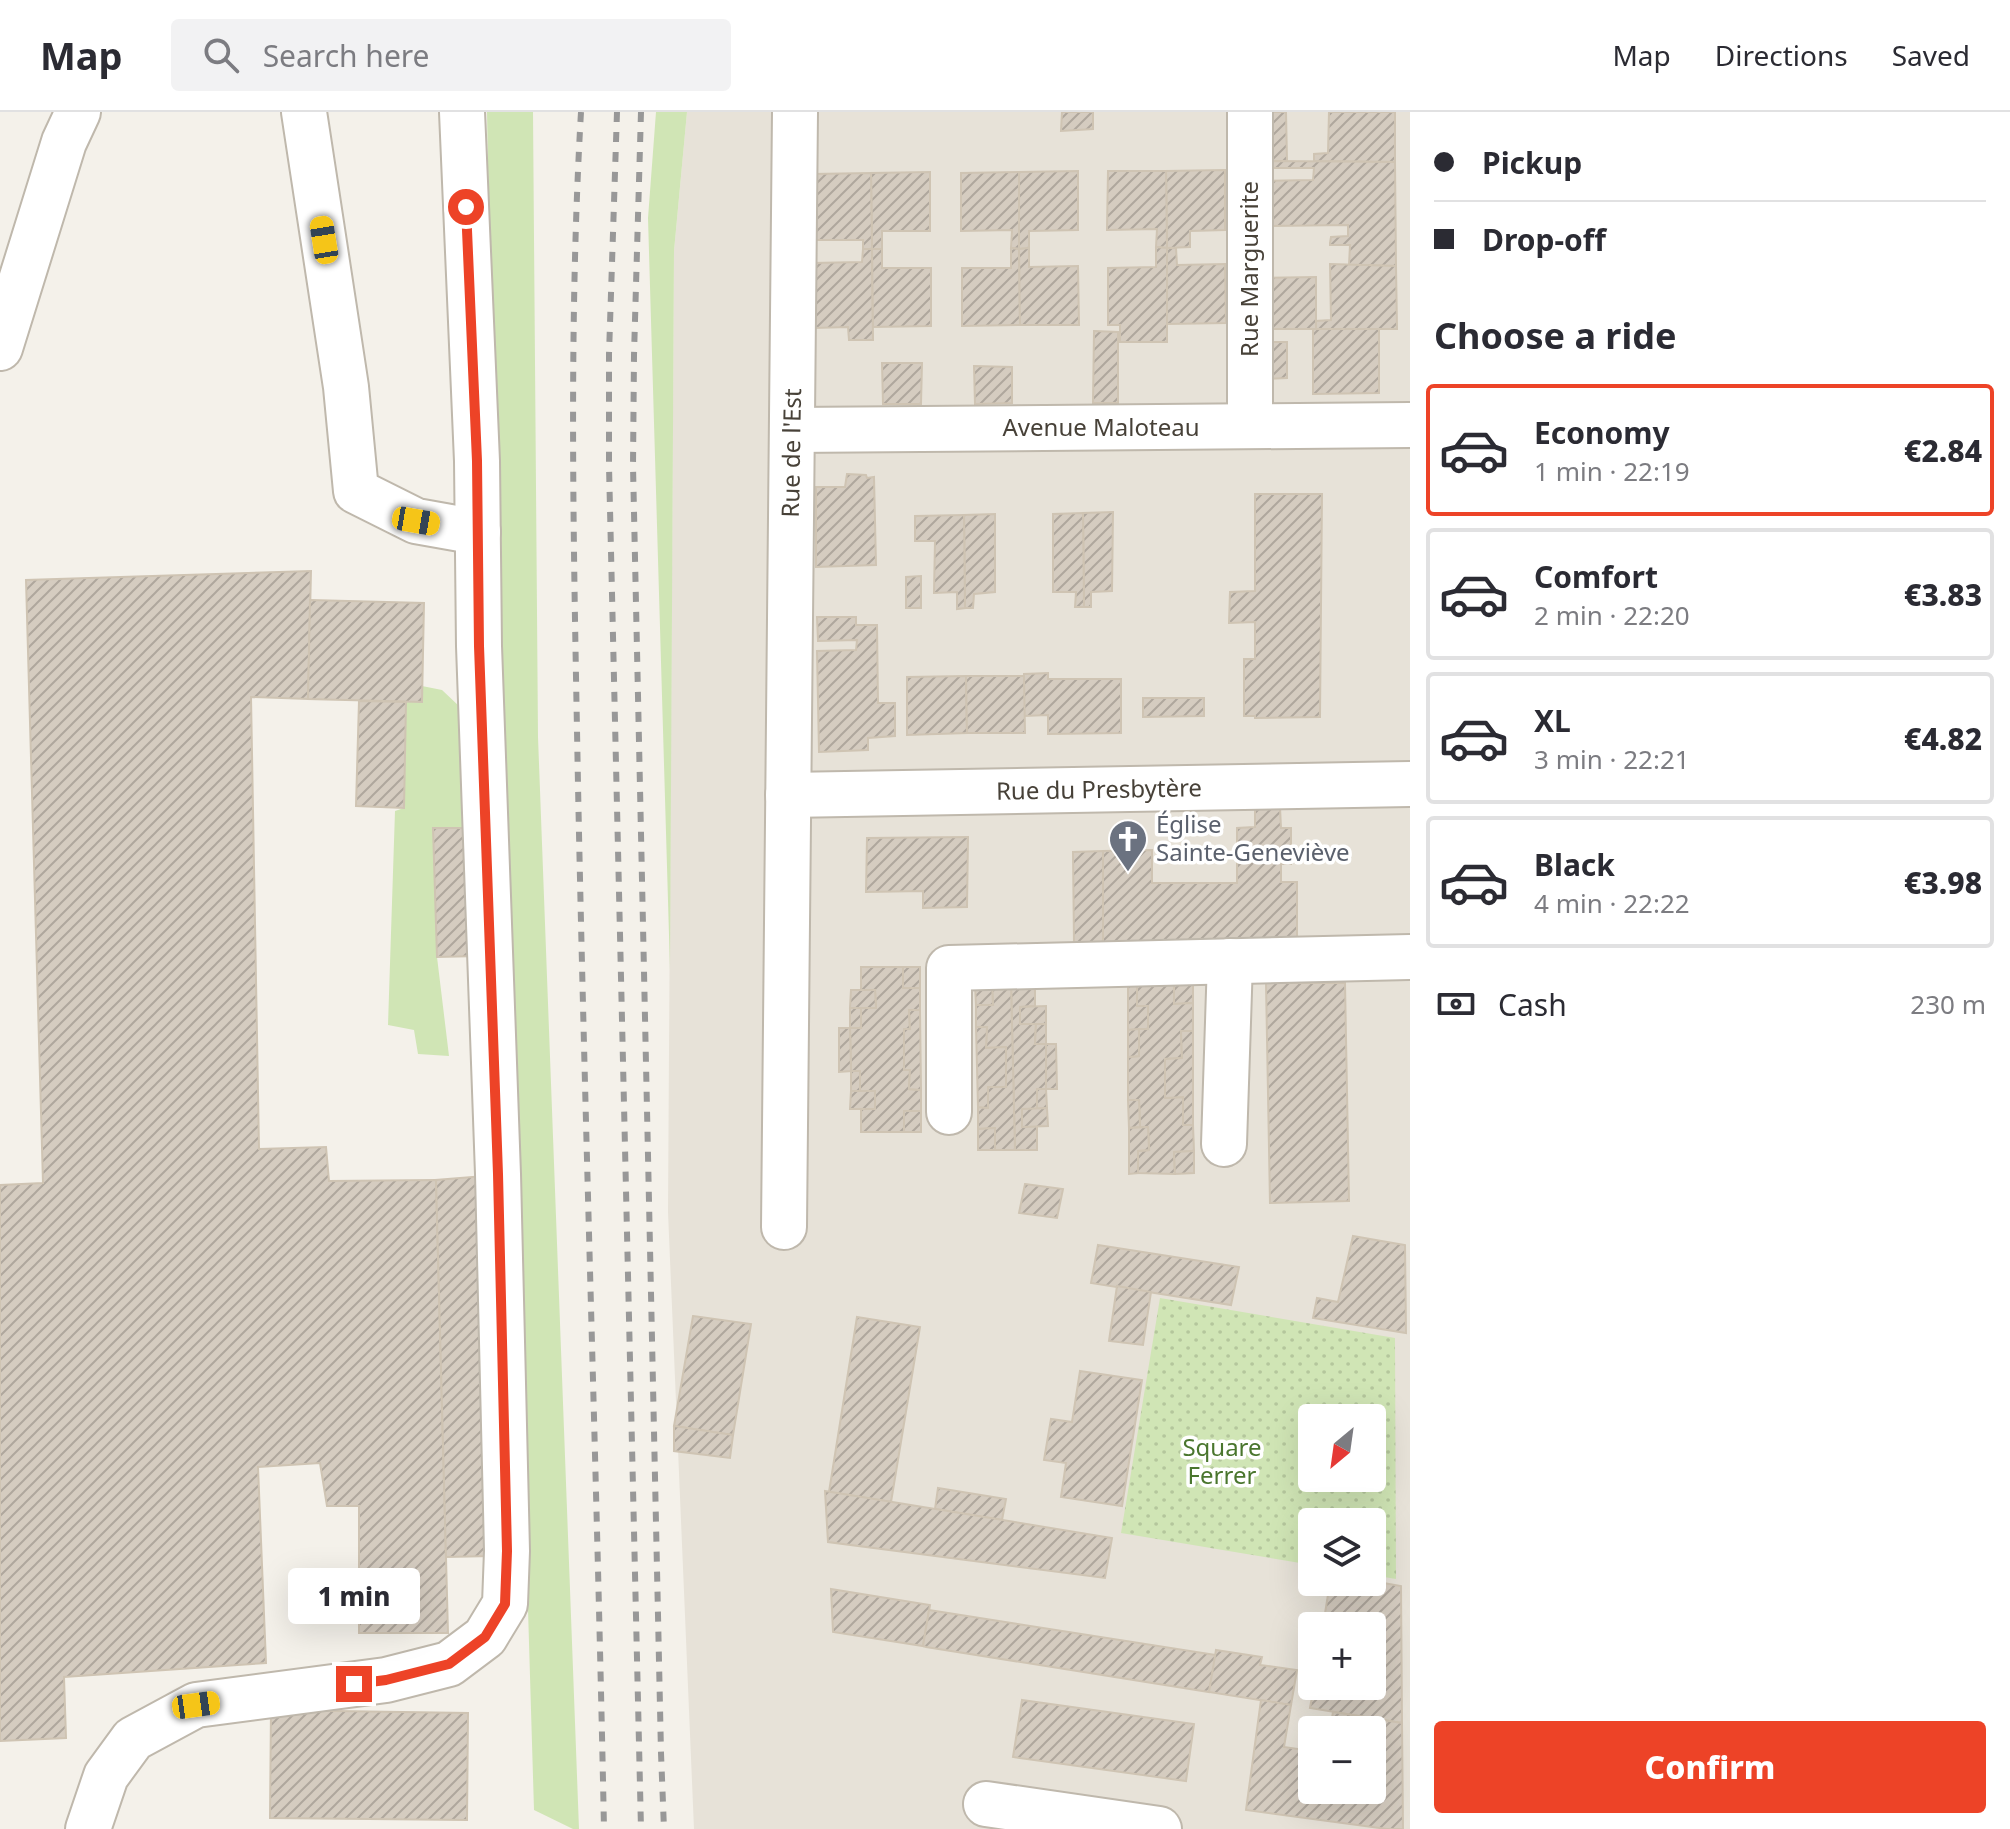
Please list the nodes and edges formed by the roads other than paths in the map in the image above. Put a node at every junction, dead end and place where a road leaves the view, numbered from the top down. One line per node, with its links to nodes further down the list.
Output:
1 (78, 112): 6 (street)
2 (304, 112): 10 (street)
3 (462, 112): 10 (street)
4 (795, 112): 9 (street, Rue de l'Est)
5 (1250, 112): 8 (street, Rue Marguerite)
6 (0, 348)
7 (1410, 425): 8 (street, Avenue Maloteau)
8 (1250, 426): 9 (street, Avenue Maloteau)
9 (792, 430): 12 (street, Rue de l'Est)
10 (478, 532): 19 (street)
11 (1410, 784): 12 (street, Rue du Presbytère)
12 (788, 795): 17 (street, Rue de l'Est)
13 (1410, 957): 14 (street)
14 (1230, 961): 15 (street); 16 (street)
15 (949, 1112)
16 (1224, 1144)
17 (784, 1227)
18 (986, 1804): 20 (street)
19 (88, 1829)
20 (1159, 1829)

